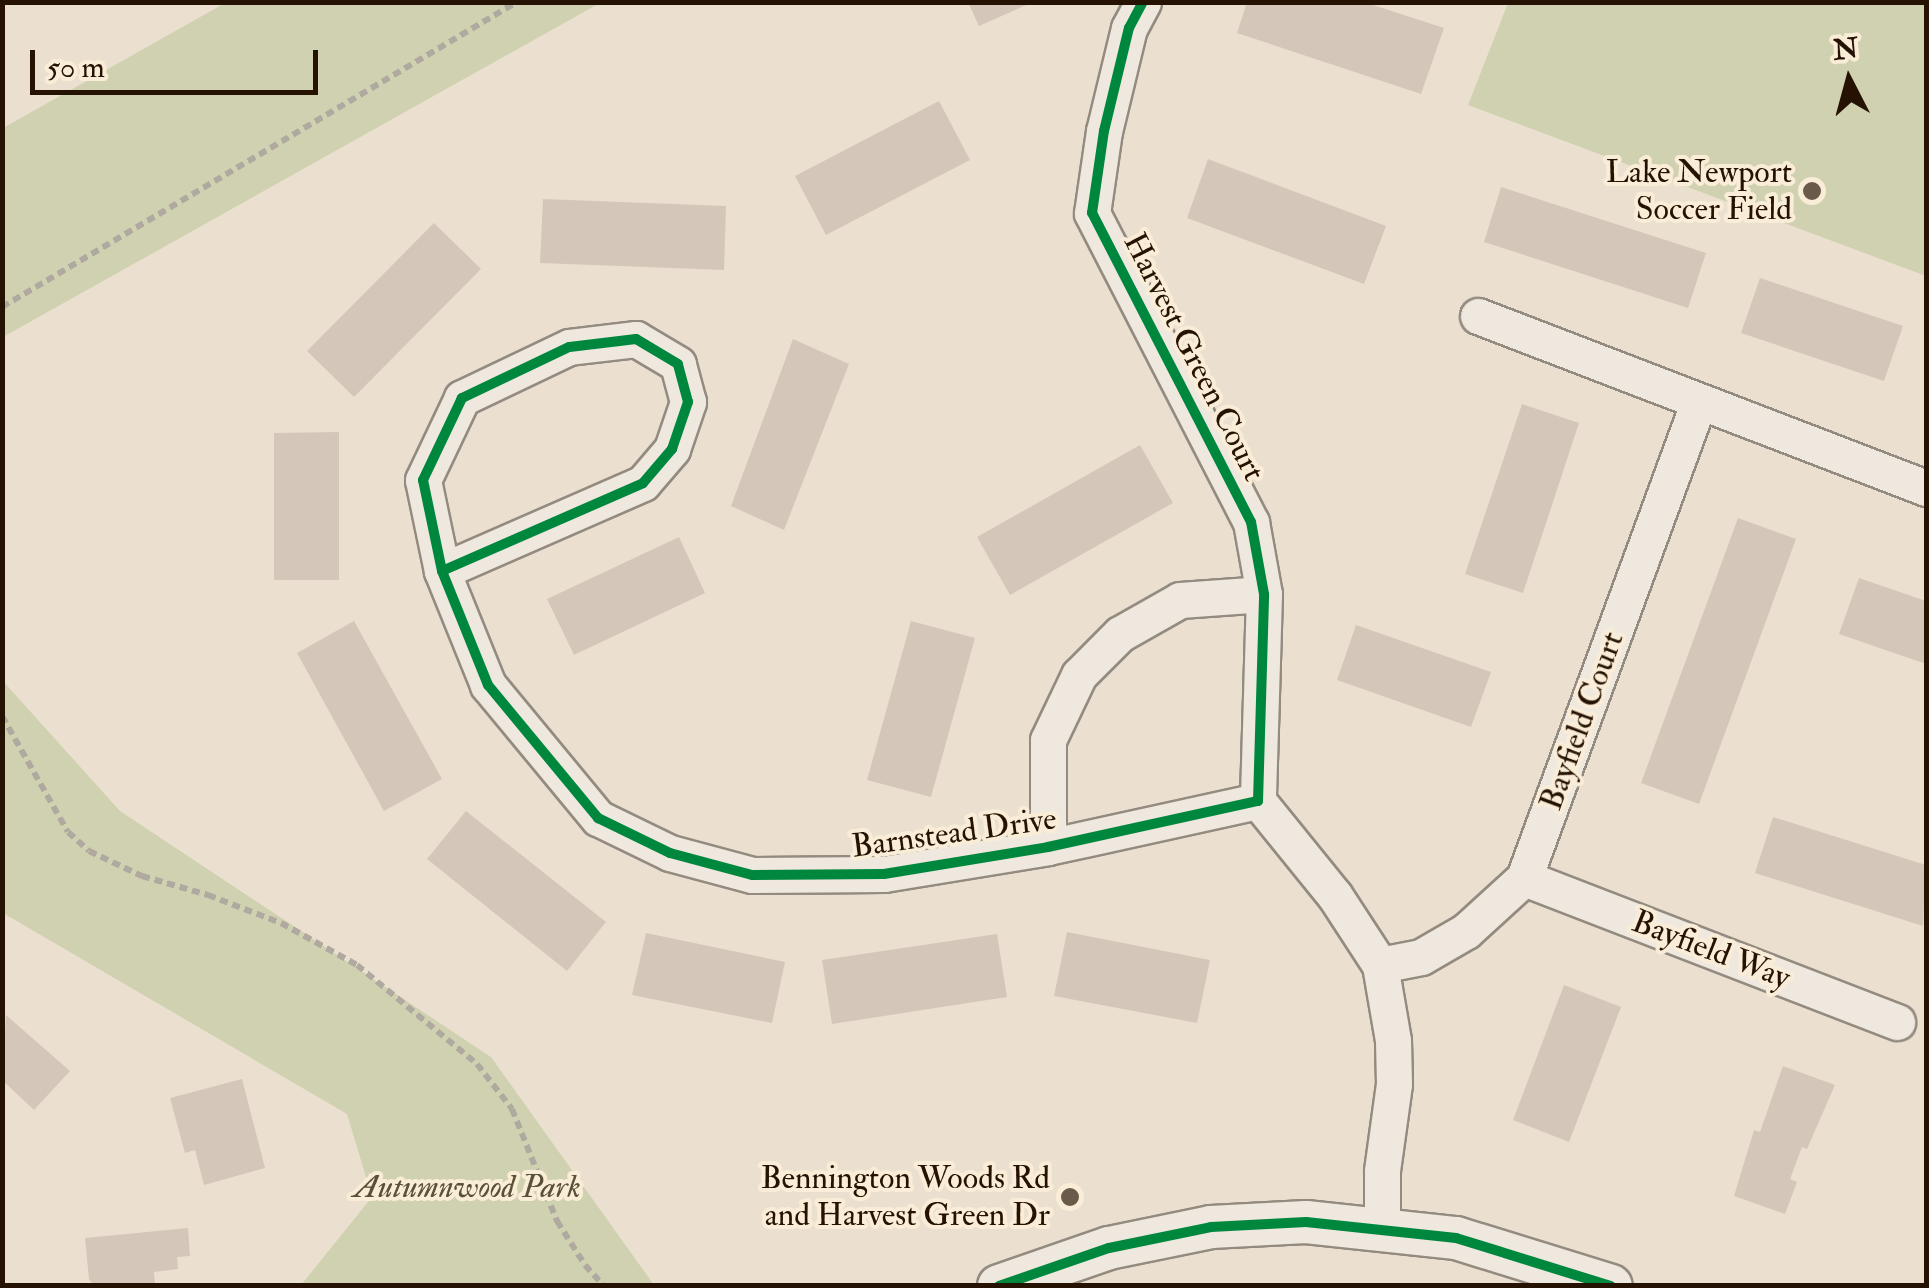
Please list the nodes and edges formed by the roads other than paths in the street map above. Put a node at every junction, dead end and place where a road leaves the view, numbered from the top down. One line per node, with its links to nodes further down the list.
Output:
1 (1143, 2): 6 (street, Harvest Green Court)
2 (1478, 316): 3 (street)
3 (1699, 400): 4 (street); 9 (street, Bayfield Court)
4 (1926, 488)
5 (442, 571): 5 (street, Barnstead Drive); 8 (street, Barnstead Drive)
6 (1264, 594): 7 (street, Harvest Green Court); 8 (street)
7 (1258, 801): 8 (street, Barnstead Drive); 10 (street)
8 (1048, 847)
9 (1524, 878): 10 (street, Bayfield Court); 11 (street, Bayfield Way)
10 (1380, 965): 12 (street)
11 (1897, 1022)
12 (1382, 1228): 13 (street); 14 (street)
13 (999, 1286)
14 (1611, 1286)

